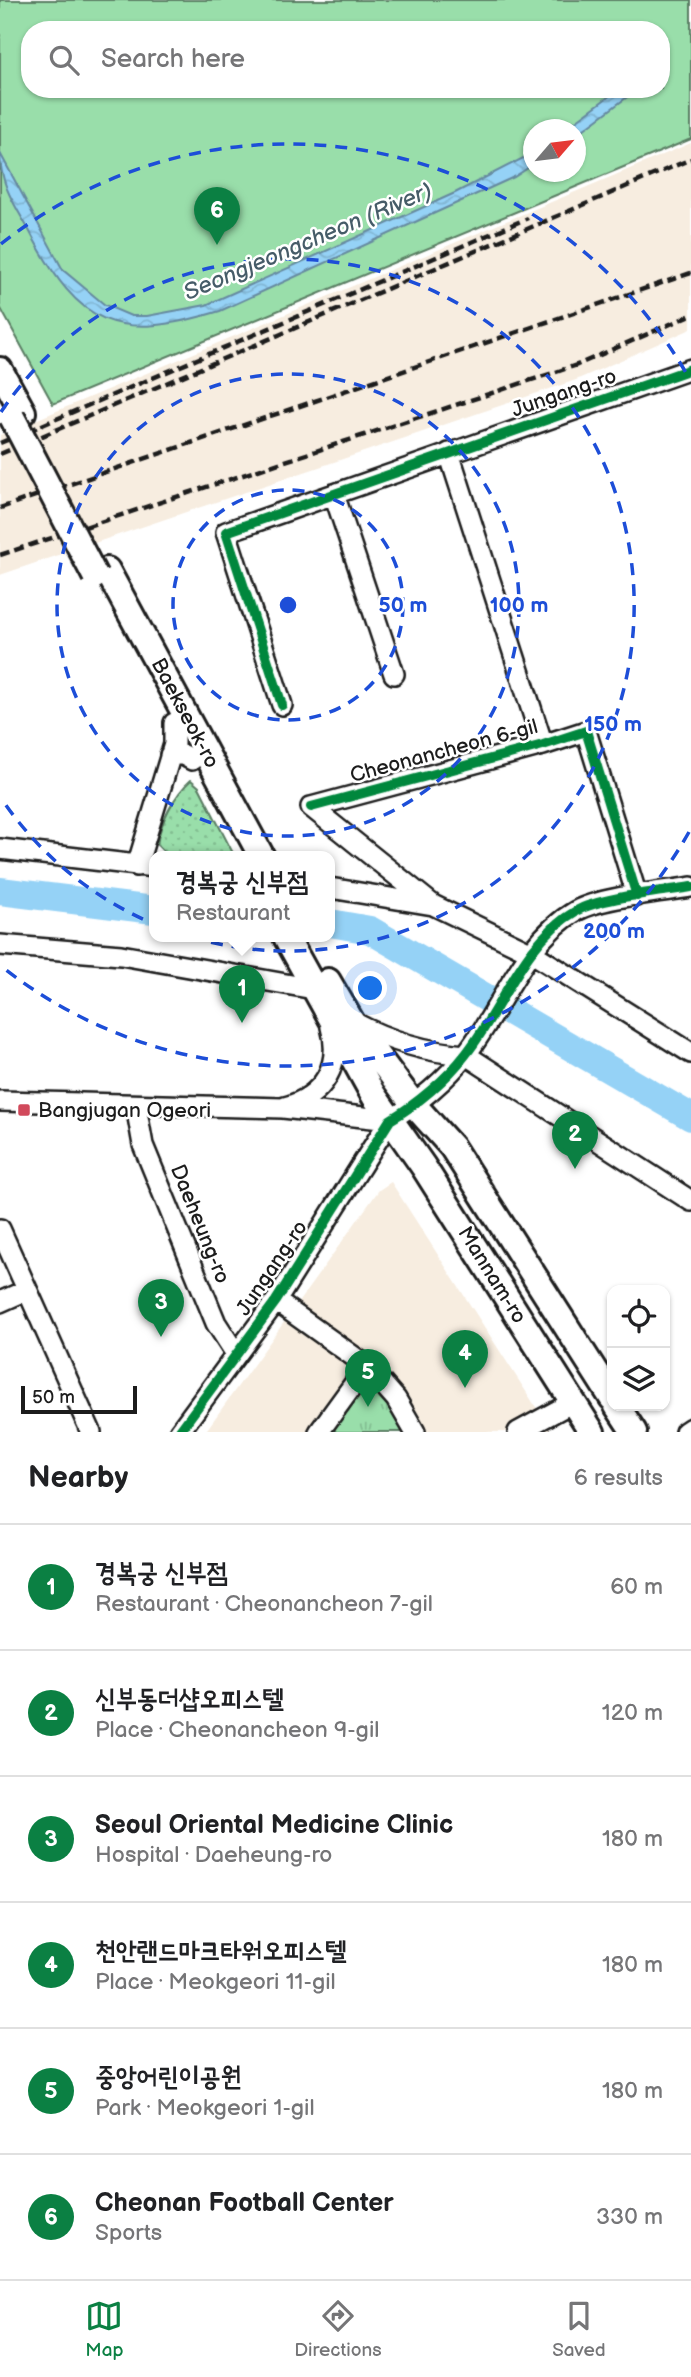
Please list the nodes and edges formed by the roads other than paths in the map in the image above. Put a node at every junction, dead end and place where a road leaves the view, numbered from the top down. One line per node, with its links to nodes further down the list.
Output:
1 (691, 369): 5 (street, Jungang-ro)
2 (0, 370): 4 (main road)
3 (0, 393): 4 (main road)
4 (17, 414): 7 (main road, bridge)
5 (449, 453): 6 (street, Jungang-ro); 10 (street)
6 (334, 494): 8 (street); 9 (street)
7 (102, 573): 11 (main road, Baekseok-ro); 15 (main road, Baekseok-ro)
8 (394, 674)
9 (282, 705)
10 (543, 745): 19 (street, Cheonancheon 6-gil); 20 (street, Cheonancheon 6-gil)
11 (181, 758): 13 (street); 14 (main road, Baekseok-ro)
12 (0, 849): 16 (street)
13 (151, 851)
14 (246, 851)
15 (247, 851)
16 (146, 867)
17 (691, 887): 19 (street)
18 (335, 889): 20 (street, Cheonancheon 6-gil)
19 (638, 896): 24 (street)
20 (433, 905): 24 (street, Cheonancheon 6-gil)
21 (289, 942): 25 (main road)
22 (305, 942): 25 (main road)
23 (0, 945): 25 (street)
24 (527, 961): 28 (street, Cheonancheon 6-gil); 29 (street)
25 (318, 985): 26 (main road); 27 (main road)
26 (327, 1012): 33 (street); 34 (main road)
27 (352, 1022): 29 (street); 32 (main road)
28 (691, 1052)
29 (466, 1055): 32 (street); 35 (street)
30 (0, 1101): 31 (street)
31 (136, 1105): 33 (street); 42 (street, Daeheung-ro)
32 (414, 1105): 34 (street); 36 (main road, Mannam-ro)
33 (283, 1108): 34 (street)
34 (390, 1120): 37 (main road, Mannam-ro); 40 (street, Jungang-ro)
35 (691, 1201)
36 (488, 1205): 37 (main road); 44 (main road, Mannam-ro)
37 (460, 1224): 45 (main road, Mannam-ro)
38 (0, 1229): 39 (street)
39 (27, 1290): 41 (street); 48 (street)
40 (276, 1301): 42 (street, Jungang-ro); 43 (street)
41 (0, 1302)
42 (236, 1354): 49 (street, Jungang-ro)
43 (367, 1366): 50 (street); 51 (street)
44 (607, 1390)
45 (573, 1402): 52 (street); 53 (main road, Mannam-ro)
46 (620, 1411): 54 (main road)
47 (691, 1428): 55 (street)
48 (91, 1432)
49 (179, 1432)
50 (319, 1432)
51 (415, 1432)
52 (518, 1432)
53 (592, 1432)
54 (634, 1432)
55 (685, 1432)

